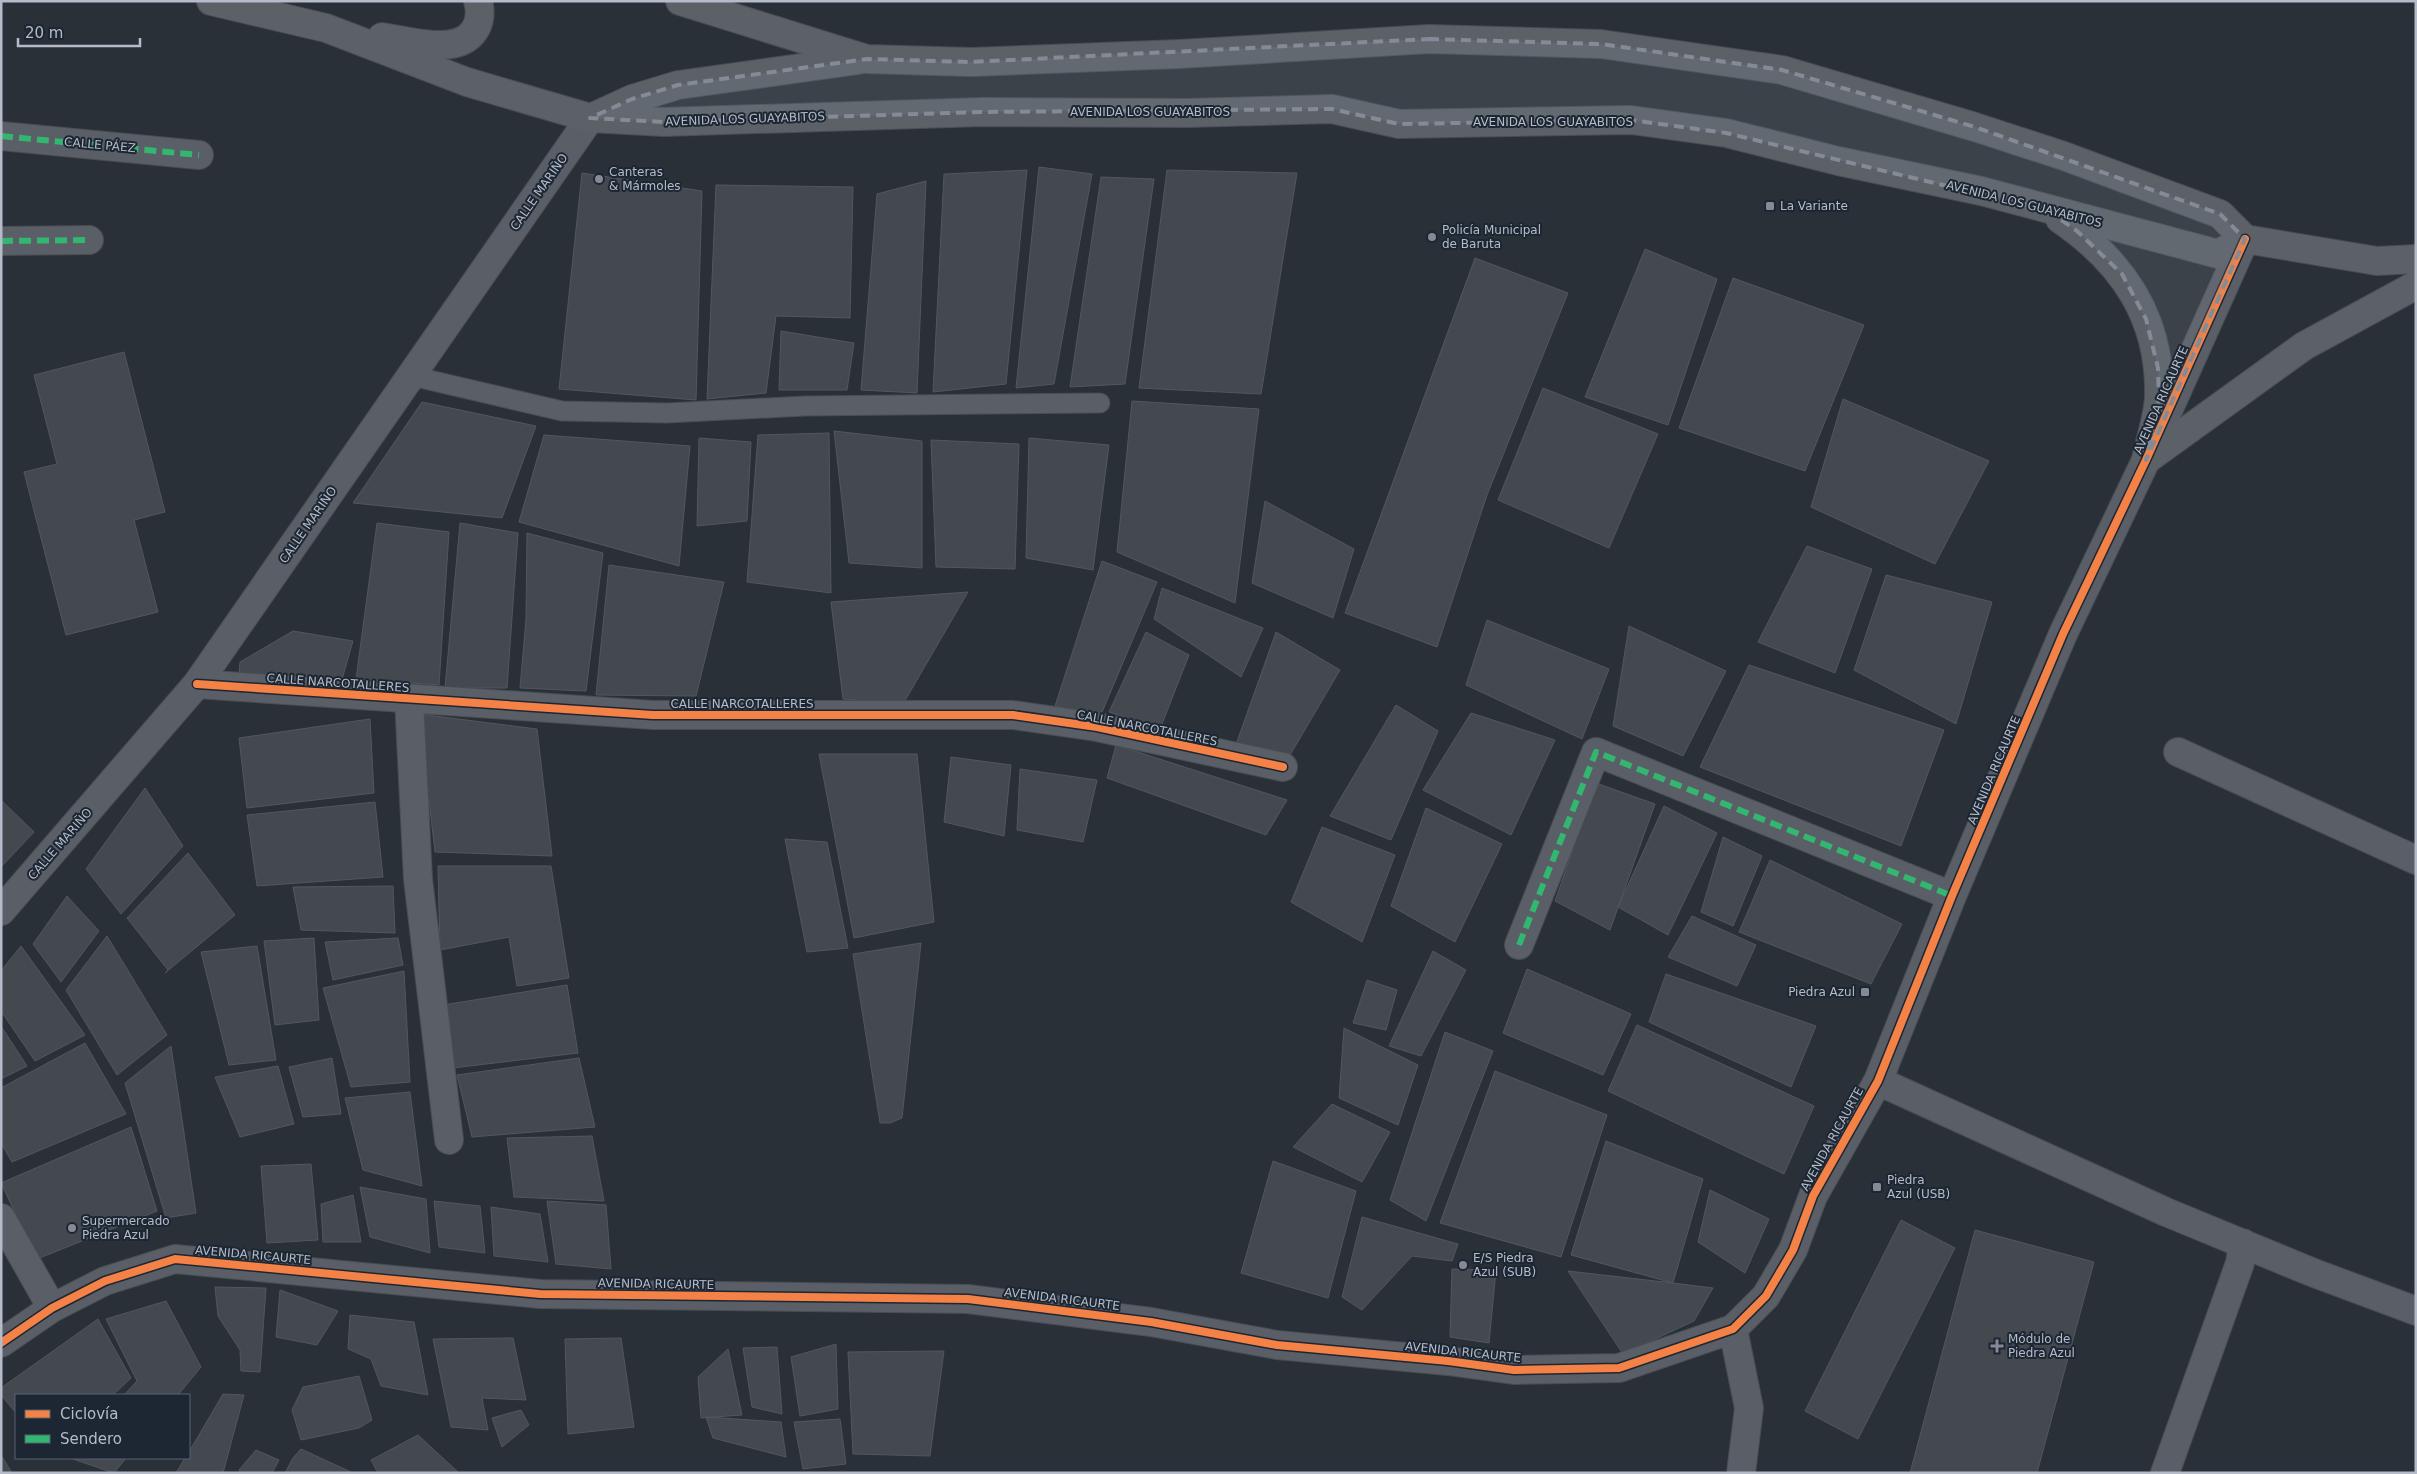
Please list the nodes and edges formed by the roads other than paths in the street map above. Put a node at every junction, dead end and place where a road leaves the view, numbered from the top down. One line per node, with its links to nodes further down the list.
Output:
1 (211, 1): 4 (main road, AVENIDA LOS GUAYABITOS)
2 (478, 1): 4 (main road)
3 (680, 1): 5 (main road)
4 (326, 28): 6 (main road, AVENIDA LOS GUAYABITOS)
5 (867, 59): 6 (main road); 10 (main road)
6 (590, 118): 9 (main road, AVENIDA LOS GUAYABITOS); 15 (street, CALLE MARIÑO)
7 (1, 136): 8 (street, CALLE PÁEZ)
8 (199, 155)
9 (2046, 210): 10 (main road, AVENIDA LOS GUAYABITOS); 17 (main road)
10 (2246, 239): 13 (main road); 17 (street, AVENIDA RICAURTE)
11 (89, 240): 12 (street)
12 (1, 241)
13 (2416, 259)
14 (2416, 285): 17 (main road)
15 (412, 376): 16 (lane); 18 (street, CALLE MARIÑO)
16 (1100, 403)
17 (2146, 460): 23 (street, AVENIDA RICAURTE)
18 (197, 684): 19 (street, CALLE NARCOTALLERES); 24 (street, CALLE MARIÑO)
19 (409, 699): 21 (street, CALLE NARCOTALLERES); 27 (street)
20 (2178, 752): 22 (street)
21 (1283, 767)
22 (2416, 860)
23 (1952, 896): 25 (street); 26 (street, AVENIDA RICAURTE)
24 (1, 911)
25 (1519, 945)
26 (1878, 1081): 29 (street); 32 (street, AVENIDA RICAURTE)
27 (449, 1140)
28 (1, 1218): 30 (street)
29 (2242, 1243): 31 (street); 35 (street)
30 (52, 1308): 32 (street, AVENIDA RICAURTE); 33 (street, AVENIDA RICAURTE)
31 (2416, 1311)
32 (1733, 1329): 34 (street)
33 (1, 1343)
34 (1741, 1473)
35 (2165, 1473)

